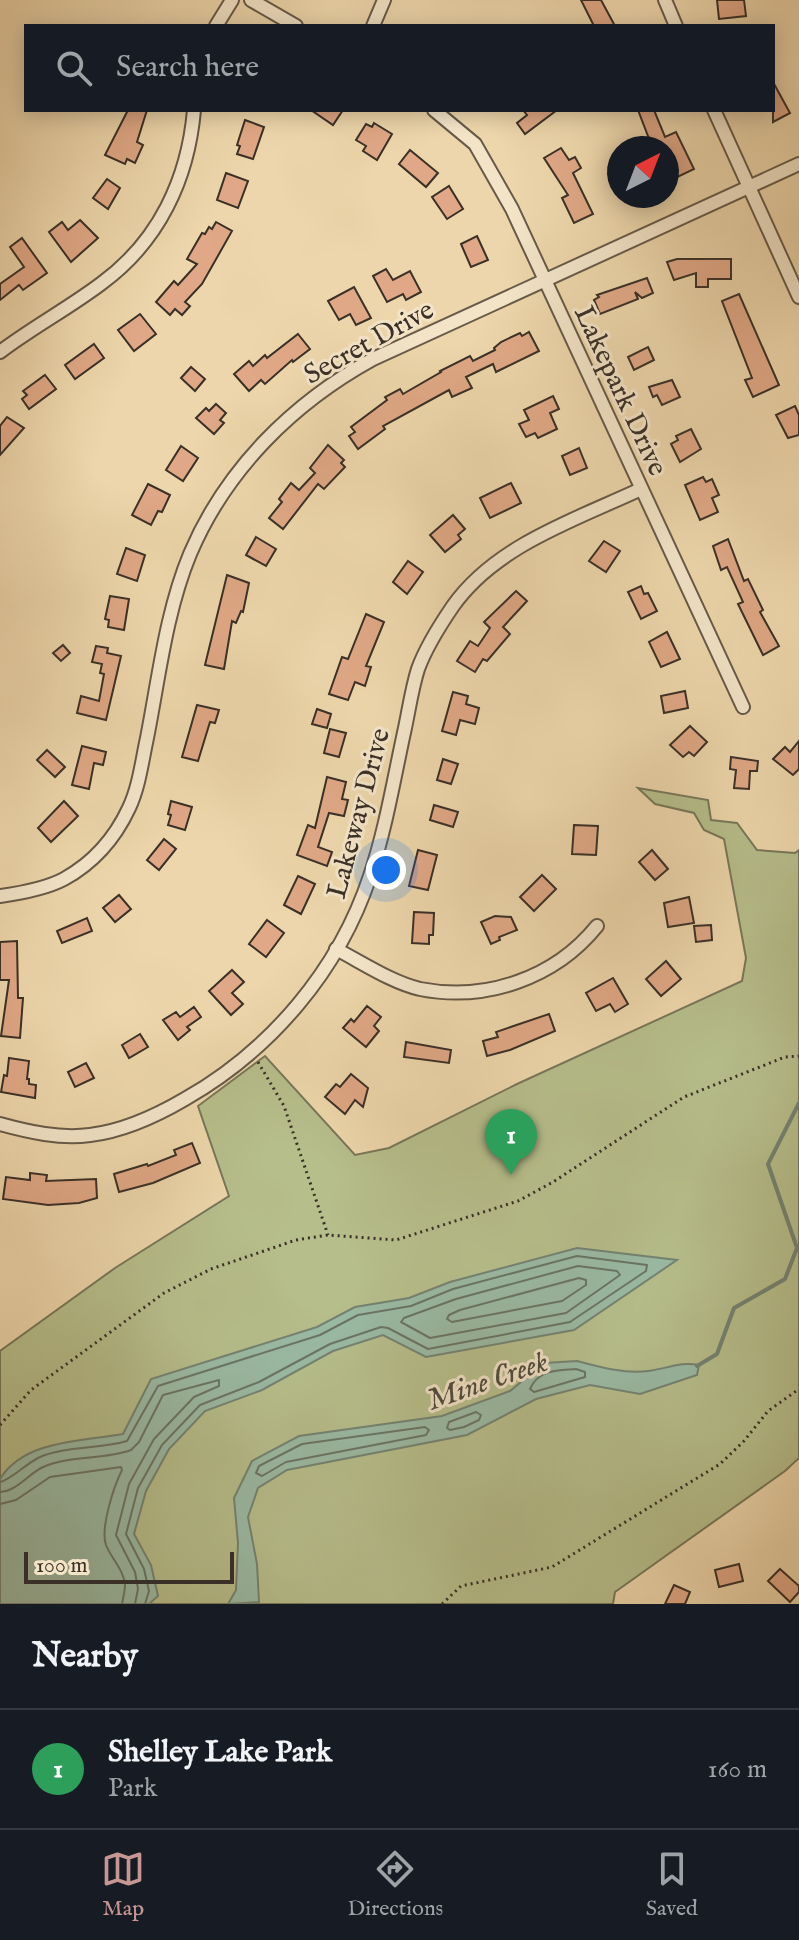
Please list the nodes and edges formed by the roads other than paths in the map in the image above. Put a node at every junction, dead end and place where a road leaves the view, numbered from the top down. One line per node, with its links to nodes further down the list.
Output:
1 (232, 0): 5 (street)
2 (251, 0): 6 (street)
3 (384, 0): 7 (street)
4 (665, 0): 8 (street)
5 (217, 24)
6 (293, 24)
7 (374, 24)
8 (675, 24)
9 (194, 112): 16 (street)
10 (436, 112): 14 (street, Lakepark Drive)
11 (715, 112): 13 (street)
12 (799, 164): 13 (street, Secret Drive)
13 (748, 187): 14 (street, Secret Drive); 15 (street)
14 (545, 279): 17 (street, Lakepark Drive); 19 (street, Secret Drive)
15 (799, 297)
16 (0, 352)
17 (641, 489): 18 (street, Lakepark Drive); 21 (street, Lakeway Drive)
18 (743, 707)
19 (0, 896)
20 (597, 926): 21 (street)
21 (336, 949): 22 (street, Lakeway Drive)
22 (0, 1124)

